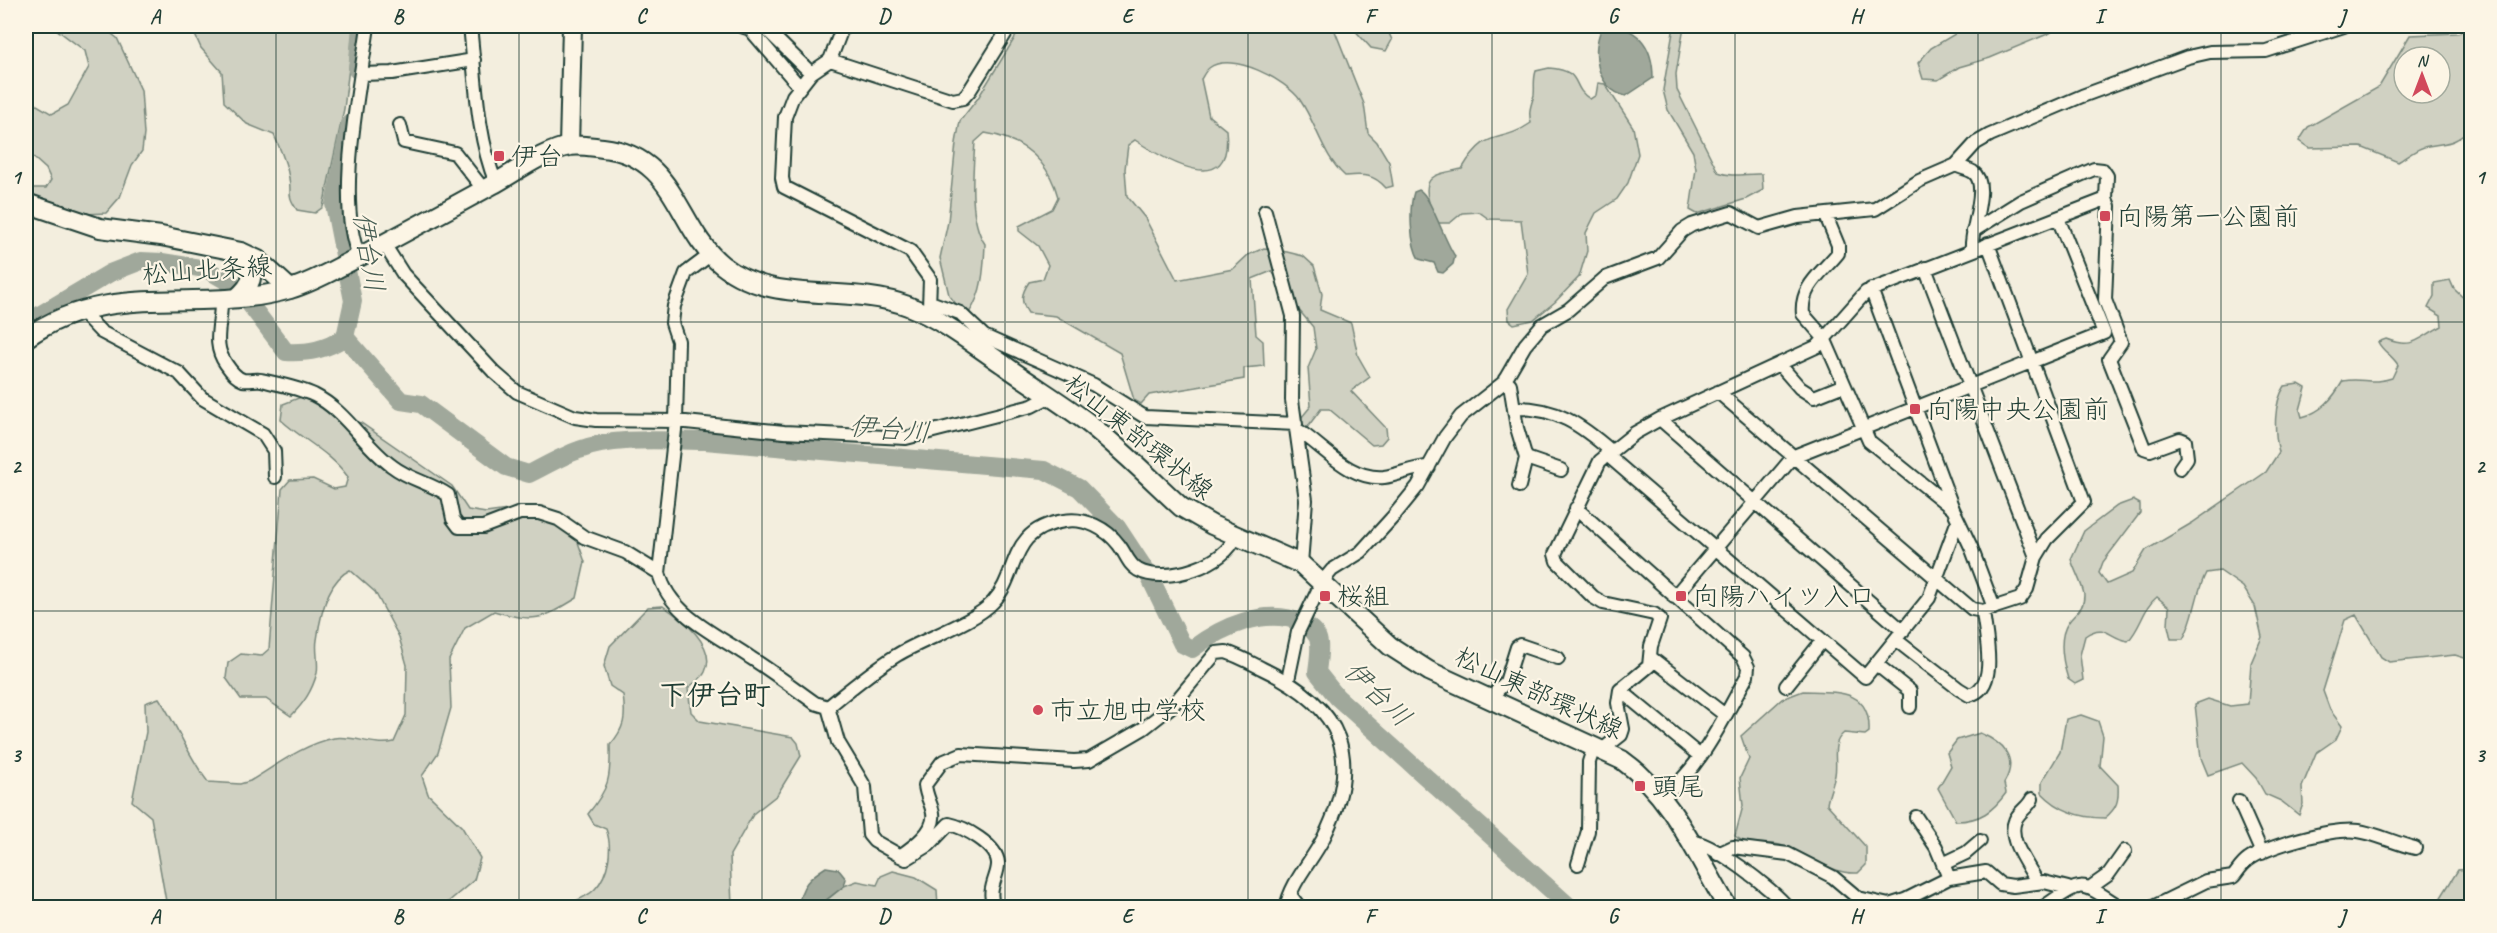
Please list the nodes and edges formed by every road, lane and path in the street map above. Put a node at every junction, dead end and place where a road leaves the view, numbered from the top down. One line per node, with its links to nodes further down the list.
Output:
1 (368, 26): 12 (street)
2 (470, 26): 9 (street)
3 (572, 26): 15 (main road)
4 (741, 26): 13 (street)
5 (763, 26): 11 (street)
6 (843, 26): 10 (street)
7 (1010, 26): 10 (street)
8 (2344, 26): 16 (street)
9 (474, 60): 12 (street); 17 (street)
10 (830, 60): 11 (street)
11 (812, 73): 13 (street)
12 (362, 74): 29 (street)
13 (800, 86): 34 (street)
14 (400, 124): 17 (street)
15 (569, 146): 17 (main road, 松山北条線); 28 (main road, 松山東部環状線)
16 (1956, 165): 21 (street); 23 (street)
17 (490, 186): 24 (main road, 松山北条線)
18 (2106, 199): 22 (street); 23 (street); 55 (street)
19 (26, 202): 27 (main road)
20 (1265, 211): 49 (street)
21 (1826, 216): 36 (street); 40 (street)
22 (2058, 218): 25 (street); 38 (street)
23 (1973, 231): 26 (street)
24 (384, 244): 29 (main road, 松山北条線); 48 (street)
25 (1988, 244): 26 (street); 38 (street)
26 (1972, 250): 30 (street)
27 (241, 252): 31 (main road); 33 (main road)
28 (710, 255): 34 (main road, 松山東部環状線); 48 (street)
29 (359, 256): 31 (main road, 松山北条線)
30 (1925, 268): 32 (street); 42 (street)
31 (290, 289): 33 (main road, 松山北条線)
32 (1871, 289): 36 (street); 45 (street)
33 (229, 298): 35 (main road, 松山北条線); 66 (street)
34 (929, 308): 44 (main road, 松山東部環状線); 49 (street)
35 (82, 312): 37 (main road, 松山北条線); 57 (street)
36 (1824, 338): 39 (street); 41 (street)
37 (26, 339)
38 (2032, 360): 42 (street); 64 (street)
39 (1779, 364): 41 (street); 43 (street)
40 (1505, 379): 46 (street); 54 (street)
41 (1844, 385): 50 (street)
42 (1971, 386): 45 (street); 64 (street)
43 (1718, 392): 47 (street); 52 (street)
44 (1049, 397): 48 (street); 62 (main road, 松山東部環状線)
45 (1916, 407): 50 (street); 61 (street)
46 (1514, 408): 51 (street); 53 (street)
47 (1660, 419): 51 (street); 59 (street)
48 (676, 420): 66 (street)
49 (1296, 426): 54 (street); 65 (street)
50 (1863, 429): 52 (street); 61 (street)
51 (1609, 453): 60 (street); 63 (street)
52 (1794, 456): 59 (street); 67 (street)
53 (1526, 458): 56 (street); 58 (street)
54 (1429, 467): 68 (street)
55 (2180, 468)
56 (1561, 470)
57 (275, 477)
58 (1519, 486)
59 (1755, 502): 63 (street); 71 (street)
60 (1576, 508): 69 (street); 73 (street)
61 (1956, 515): 67 (street); 70 (street)
62 (1236, 535): 65 (main road, 松山東部環状線); 80 (street)
63 (1715, 549): 69 (street); 72 (street)
64 (2036, 557): 70 (street)
65 (1301, 564): 68 (main road, 松山東部環状線)
66 (658, 573): 80 (street)
67 (1938, 578): 70 (street); 71 (street)
68 (1322, 582): 76 (street); 79 (main road, 松山東部環状線)
69 (1674, 597): 82 (street)
70 (1989, 610): 71 (street)
71 (1900, 635): 75 (street)
72 (1822, 641): 75 (street); 77 (street)
73 (1650, 657): 78 (street); 82 (street)
74 (1558, 658): 79 (street)
75 (1876, 664): 81 (street)
76 (1288, 680): 95 (street); 103 (street)
77 (1786, 686)
78 (1620, 690): 83 (street); 84 (street)
79 (1490, 698): 83 (main road, 松山東部環状線)
80 (828, 707): 95 (street)
81 (1910, 707)
82 (1725, 716): 84 (street)
83 (1598, 749): 85 (main road, 松山東部環状線); 96 (street)
84 (1700, 756): 85 (street)
85 (1663, 797): 89 (main road, 松山東部環状線)
86 (2032, 799): 99 (street)
87 (2239, 801): 93 (street)
88 (1916, 817): 97 (street)
89 (1688, 841): 94 (street); 106 (main road, 松山東部環状線)
90 (1980, 841): 97 (street)
91 (2415, 848): 93 (street)
92 (2125, 851): 100 (street)
93 (2262, 853): 111 (street)
94 (1718, 854): 102 (street); 107 (street)
95 (900, 856): 104 (street)
96 (1578, 864)
97 (1943, 864): 98 (street)
98 (1948, 878): 99 (street); 102 (street)
99 (2037, 882): 101 (street)
100 (2091, 887): 101 (street); 110 (street)
101 (2068, 888): 109 (street)
102 (1919, 894): 108 (street)
103 (1288, 901): 105 (street)
104 (994, 908)
105 (1300, 908)
106 (1728, 908)
107 (1788, 908)
108 (1903, 908)
109 (2042, 908)
110 (2122, 908)
111 (2151, 908)

